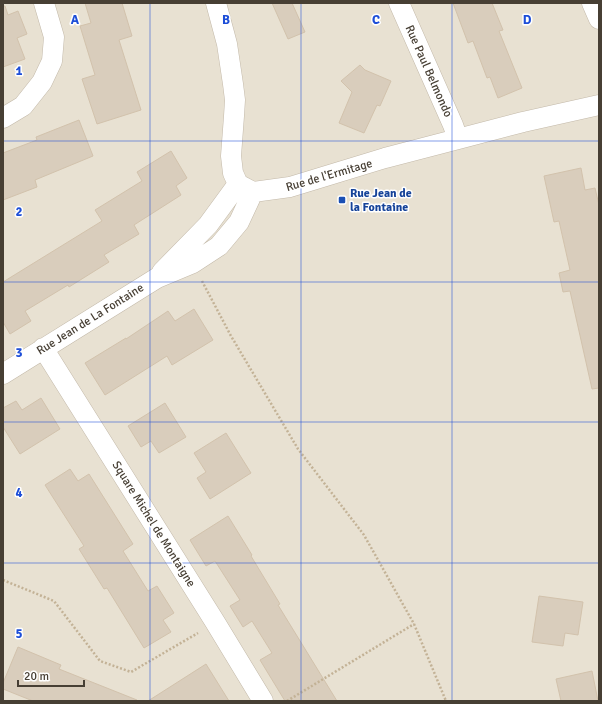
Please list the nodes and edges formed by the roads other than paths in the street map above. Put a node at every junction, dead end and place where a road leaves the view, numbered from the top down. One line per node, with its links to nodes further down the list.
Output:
1 (44, 3): 7 (street)
2 (216, 3): 9 (street)
3 (400, 3): 8 (street, Rue Paul Belmondo)
4 (592, 3): 5 (street)
5 (599, 19)
6 (599, 105): 8 (street, Rue de l'Ermitage)
7 (3, 118)
8 (458, 139): 9 (street, Rue de l'Ermitage)
9 (245, 188): 10 (street, Rue Jean de La Fontaine); 10 (street, Rue Jean de La Fontaine)
10 (157, 278): 11 (street, Rue Jean de La Fontaine)
11 (43, 348): 12 (street, Rue Jean de La Fontaine); 13 (street, Square Michel de Montaigne)
12 (3, 374)
13 (264, 701)

